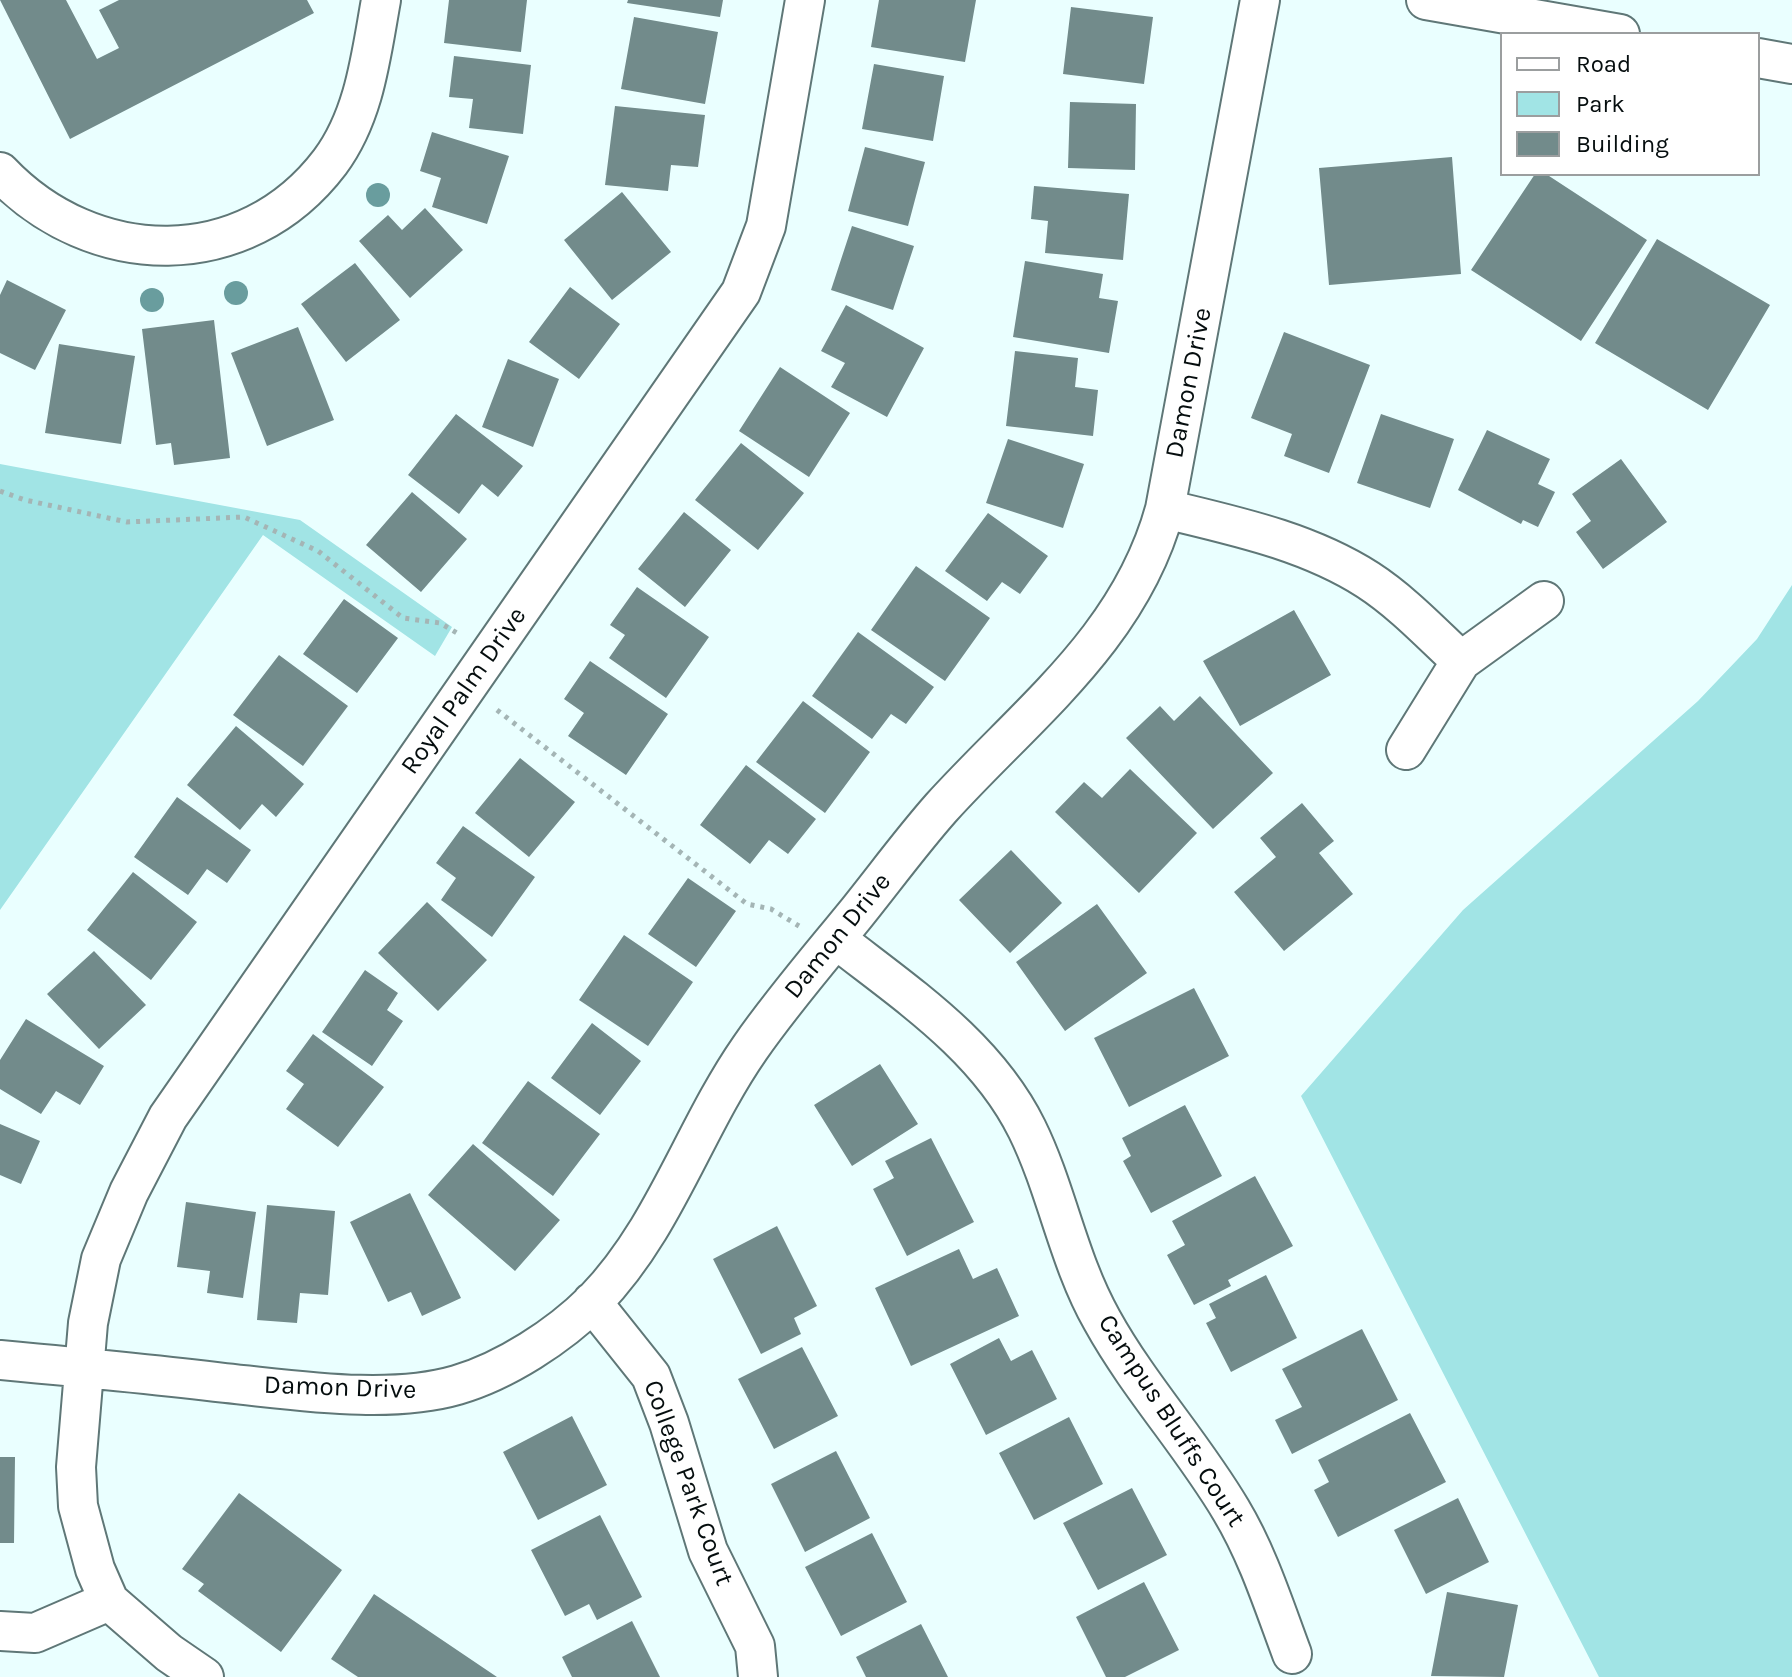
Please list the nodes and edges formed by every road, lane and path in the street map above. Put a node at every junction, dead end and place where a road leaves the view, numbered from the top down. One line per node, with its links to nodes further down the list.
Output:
1 (381, 0): 8 (street)
2 (805, 0): 20 (street, Royal Palm Drive)
3 (1260, 0): 10 (street, Damon Drive)
4 (1426, 0): 5 (street)
5 (1609, 32)
6 (1760, 58): 7 (street)
7 (1792, 64)
8 (0, 172)
9 (0, 491): 12 (path)
10 (1165, 509): 13 (street); 17 (street, Damon Drive)
11 (1544, 601): 13 (street)
12 (464, 637)
13 (1461, 661): 15 (street)
14 (487, 702): 16 (path)
15 (1406, 750)
16 (799, 927)
17 (836, 939): 18 (street, Damon Drive); 23 (street, Campus Bluffs Court)
18 (592, 1302): 20 (street, Damon Drive); 25 (street, College Park Court)
19 (0, 1360): 20 (street, Damon Drive)
20 (85, 1367): 21 (street, Royal Palm Drive)
21 (109, 1601): 22 (street); 24 (street)
22 (0, 1631)
23 (1292, 1654)
24 (204, 1677)
25 (758, 1677)

